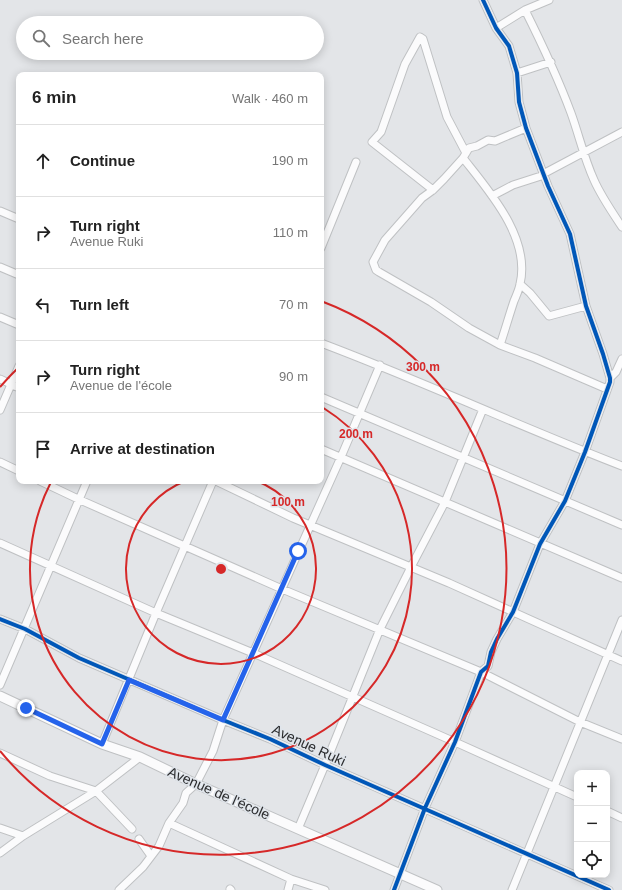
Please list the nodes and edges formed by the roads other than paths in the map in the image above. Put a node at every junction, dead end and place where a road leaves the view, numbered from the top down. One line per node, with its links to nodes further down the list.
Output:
1 (483, 0): 4 (street)
2 (549, 0): 3 (street)
3 (525, 10): 4 (street); 5 (street)
4 (496, 28): 6 (street)
5 (551, 62): 6 (street); 9 (street)
6 (517, 73): 7 (street)
7 (526, 128): 10 (street); 12 (street)
8 (622, 132): 9 (street)
9 (583, 153): 12 (street); 17 (street)
10 (464, 156): 13 (street); 13 (street); 14 (street)
11 (356, 162): 18 (street)
12 (543, 174): 14 (street); 22 (street)
13 (433, 190): 26 (street)
14 (492, 196): 21 (street)
15 (0, 211): 16 (street)
16 (16, 218)
17 (622, 227)
18 (324, 241)
19 (0, 267): 20 (street)
20 (16, 274)
21 (520, 284): 22 (street); 26 (street)
22 (586, 306): 30 (street)
23 (0, 317): 24 (street)
24 (16, 324)
25 (324, 344): 28 (street)
26 (500, 345): 34 (street)
27 (622, 359): 30 (street)
28 (380, 365): 36 (street); 38 (street)
29 (16, 373): 32 (street)
30 (610, 378): 34 (street)
31 (0, 379): 32 (street)
32 (11, 384): 33 (street); 37 (street)
33 (16, 386)
34 (607, 389): 40 (street)
35 (324, 398): 38 (street)
36 (483, 409): 40 (street); 42 (street)
37 (0, 410)
38 (360, 413): 41 (street); 42 (street)
39 (324, 450): 41 (street)
40 (585, 452): 44 (street); 51 (street)
41 (341, 457): 52 (street); 53 (street)
42 (463, 457): 51 (street); 52 (street)
43 (0, 462): 45 (street)
44 (622, 466)
45 (16, 470)
46 (46, 484): 50 (street)
47 (86, 484): 50 (street)
48 (212, 484): 57 (street)
49 (222, 484): 53 (street)
50 (78, 499): 57 (street); 58 (street)
51 (565, 501): 54 (street); 56 (street)
52 (445, 502): 56 (street); 59 (street)
53 (310, 525): 59 (street); 61 (street)
54 (622, 525)
55 (0, 543): 58 (street)
56 (540, 544): 60 (street); 62 (street)
57 (185, 546): 61 (street); 63 (street)
58 (50, 565): 63 (street); 66 (street)
59 (411, 567): 62 (street); 67 (street)
60 (622, 578)
61 (282, 589): 67 (street); 68 (street)
62 (513, 612): 69 (street); 71 (street)
63 (156, 613): 68 (street); 72 (street)
64 (0, 619): 66 (street, Avenue Ruki)
65 (622, 620): 69 (street)
66 (25, 629): 72 (street, Avenue Ruki); 73 (street)
67 (380, 629): 71 (street); 75 (street)
68 (253, 653): 75 (street); 76 (street)
69 (607, 655): 70 (street); 77 (street)
70 (622, 661)
71 (480, 672): 77 (street); 79 (street)
72 (129, 680): 76 (street, Avenue Ruki); 80 (street)
73 (0, 685)
74 (0, 696): 80 (street, Avenue de l'école)
75 (353, 697): 79 (street); 83 (street)
76 (223, 720): 83 (street, Avenue Ruki); 84 (street)
77 (580, 722): 78 (street); 85 (street)
78 (622, 739)
79 (455, 742): 85 (street); 88 (street)
80 (102, 744): 82 (street, Avenue de l'école)
81 (0, 752): 86 (street)
82 (140, 757): 84 (street, Avenue de l'école); 86 (street)
83 (325, 765): 88 (street, Avenue Ruki); 94 (street)
84 (196, 784): 91 (street); 94 (street, Avenue de l'école)
85 (554, 786): 87 (street); 98 (street)
86 (96, 791): 93 (street); 95 (street)
87 (574, 796)
88 (425, 808): 98 (street, Avenue Ruki); 100 (street)
89 (610, 812): 90 (street)
90 (622, 818)
91 (170, 823): 99 (street); 101 (street)
92 (0, 828): 95 (street)
93 (132, 829)
94 (298, 829): 100 (street, Avenue de l'école)
95 (23, 836): 97 (street)
96 (139, 839): 99 (street)
97 (0, 853)
98 (526, 853): 107 (street); 108 (street, Avenue Ruki)
99 (151, 856): 102 (street)
100 (401, 874): 105 (street); 106 (street, Avenue de l'école)
101 (291, 879): 103 (street); 104 (street)
102 (119, 890)
103 (288, 890)
104 (325, 890)
105 (394, 890)
106 (437, 890)
107 (512, 890)
108 (609, 890)

